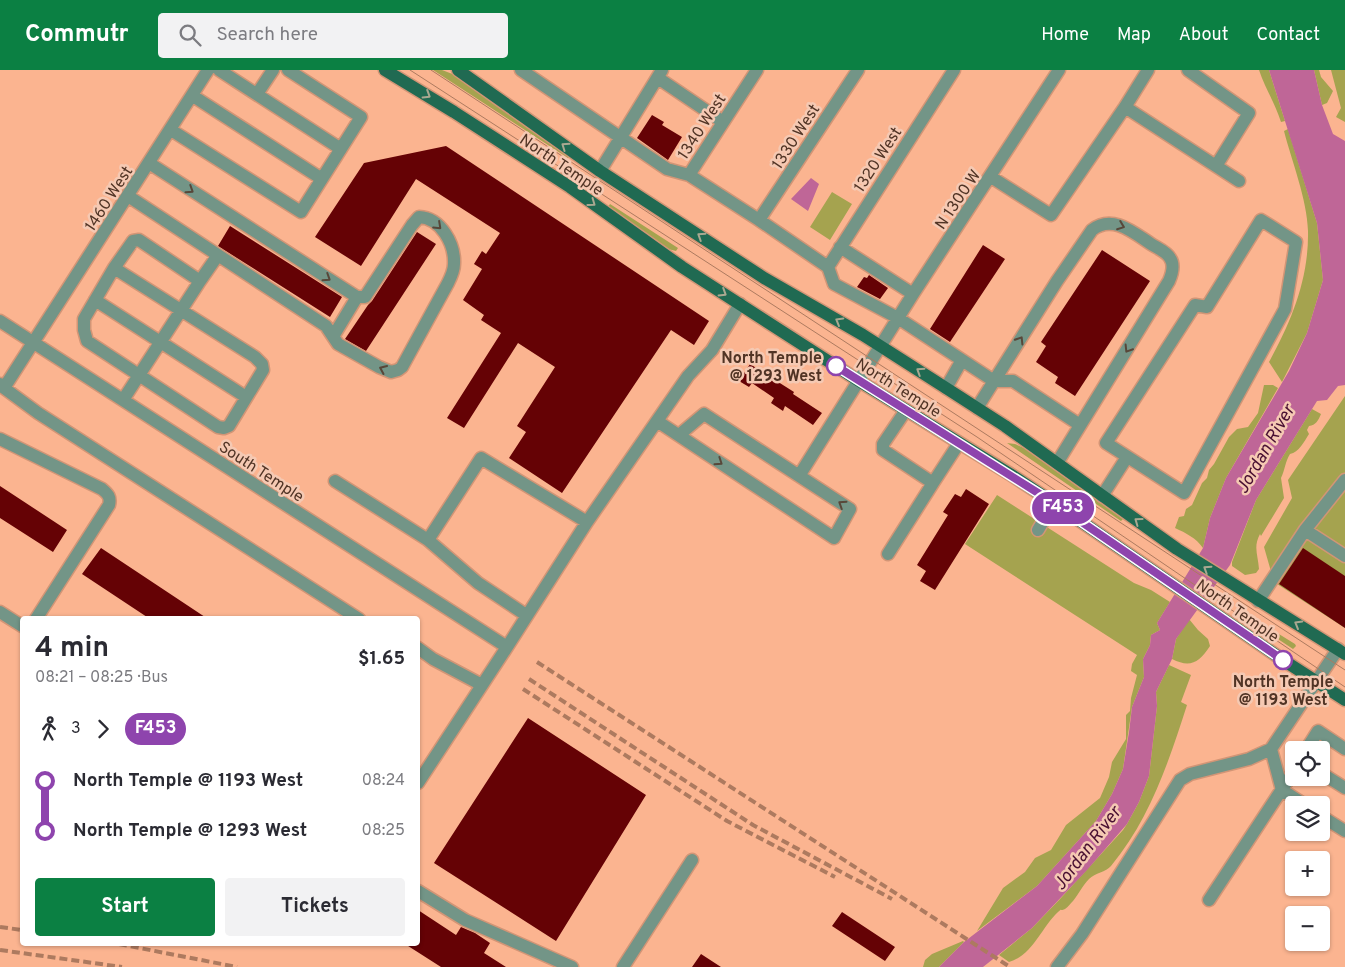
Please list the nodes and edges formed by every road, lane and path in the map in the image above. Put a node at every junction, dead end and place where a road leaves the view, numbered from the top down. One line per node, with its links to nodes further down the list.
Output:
1 (208, 70): 16 (street, 1460 West)
2 (219, 70): 15 (street)
3 (272, 70): 15 (street)
4 (288, 70): 21 (street)
5 (385, 70): 39 (main road, North Temple, one-way to 39)
6 (458, 70): 24 (main road, North Temple, one-way to 6)
7 (521, 70): 20 (street)
8 (757, 70): 18 (street, 1340 West)
9 (858, 70): 30 (street, 1330 West)
10 (954, 70): 31 (street, 1320 West)
11 (1059, 70): 26 (street, N 1300 W)
12 (1148, 70): 17 (street)
13 (1188, 70): 23 (street)
14 (660, 74): 18 (street); 20 (street)
15 (256, 94): 21 (street)
16 (193, 96): 19 (street, 1460 West); 27 (street)
17 (1125, 107): 23 (street); 26 (street)
18 (723, 122): 25 (street, 1340 West)
19 (171, 130): 22 (street, 1460 West); 27 (street)
20 (621, 137): 24 (street); 25 (street)
21 (341, 149): 27 (street)
22 (149, 163): 29 (street, 1460 West); 37 (street, one-way to 37)
23 (1216, 166): 28 (street)
24 (600, 171): 46 (main road, North Temple, one-way to 24)
25 (689, 176): 30 (street)
26 (991, 177): 36 (street, N 1300 W)
27 (322, 179)
28 (1239, 181)
29 (128, 196): 32 (street); 45 (street, 1460 West)
30 (759, 220): 33 (street)
31 (840, 247): 33 (street, 1320 West); 36 (street)
32 (218, 255): 35 (street); 43 (street)
33 (828, 267): 41 (street)
34 (114, 268): 35 (street); 38 (street); 40 (street)
35 (200, 281): 40 (street)
36 (913, 294): 41 (street, N 1300 W)
37 (357, 298): 43 (street); 43 (street, one-way to 43)
38 (95, 300): 44 (street); 48 (street)
39 (740, 304): 49 (main road, North Temple); 57 (street)
40 (181, 311): 44 (street); 53 (street)
41 (898, 318): 46 (street, N 1300 W); 47 (street)
42 (0, 321): 45 (street, South Temple)
43 (334, 335)
44 (160, 342): 48 (street); 53 (street)
45 (34, 343): 51 (street, 1460 West); 54 (street, South Temple)
46 (881, 346): 49 (street, N 1300 W); 52 (main road, North Temple, one-way to 46)
47 (962, 360): 50 (street); 52 (street)
48 (139, 375): 53 (street); 54 (street)
49 (859, 381): 56 (main road, North Temple); 64 (street, N 1300 W)
50 (994, 381): 55 (street); 58 (street); 58 (street, one-way to 58)
51 (2, 386): 80 (street)
52 (946, 388): 55 (main road, North Temple)
53 (246, 397)
54 (123, 400): 82 (street, South Temple)
55 (977, 408): 63 (main road, North Temple)
56 (906, 410): 61 (main road, North Temple); 67 (street)
57 (657, 420): 59 (street); 70 (street)
58 (1080, 425): 63 (street)
59 (679, 435): 64 (street); 64 (street, one-way to 64)
60 (0, 439): 79 (street)
61 (959, 442): 67 (street); 69 (main road, North Temple)
62 (1127, 457): 62 (street); 68 (street)
63 (1056, 463): 68 (main road, North Temple)
64 (799, 476)
65 (1345, 480): 72 (street)
66 (335, 481): 73 (street)
67 (933, 483): 74 (street)
68 (1102, 496): 76 (main road, North Temple, one-way to 68)
69 (1054, 503): 71 (street); 85 (main road, North Temple)
70 (587, 522): 73 (street); 78 (street)
71 (1038, 530)
72 (1305, 530): 75 (street); 76 (street)
73 (428, 540): 78 (street)
74 (888, 554)
75 (1345, 556)
76 (1258, 601): 84 (main road, North Temple, one-way to 76)
77 (0, 612): 81 (street)
78 (526, 615): 82 (street)
79 (38, 616)
80 (353, 616)
81 (20, 625)
82 (508, 647): 86 (street)
83 (420, 649): 86 (street)
84 (1341, 651): 85 (street)
85 (1316, 682): 87 (main road, North Temple); 89 (street)
86 (482, 685): 91 (street)
87 (1345, 700)
88 (1312, 741): 90 (street)
89 (1271, 749): 95 (street); 104 (street)
90 (1345, 749)
91 (420, 779)
92 (1330, 779): 94 (street)
93 (1285, 785): 95 (street)
94 (1345, 788)
95 (1282, 790): 96 (street); 101 (street)
96 (1291, 796)
97 (1330, 822): 98 (street)
98 (1345, 831)
99 (692, 860): 103 (street)
100 (420, 892): 102 (street)
101 (1209, 900)
102 (572, 967)
103 (623, 967)
104 (1057, 967)

